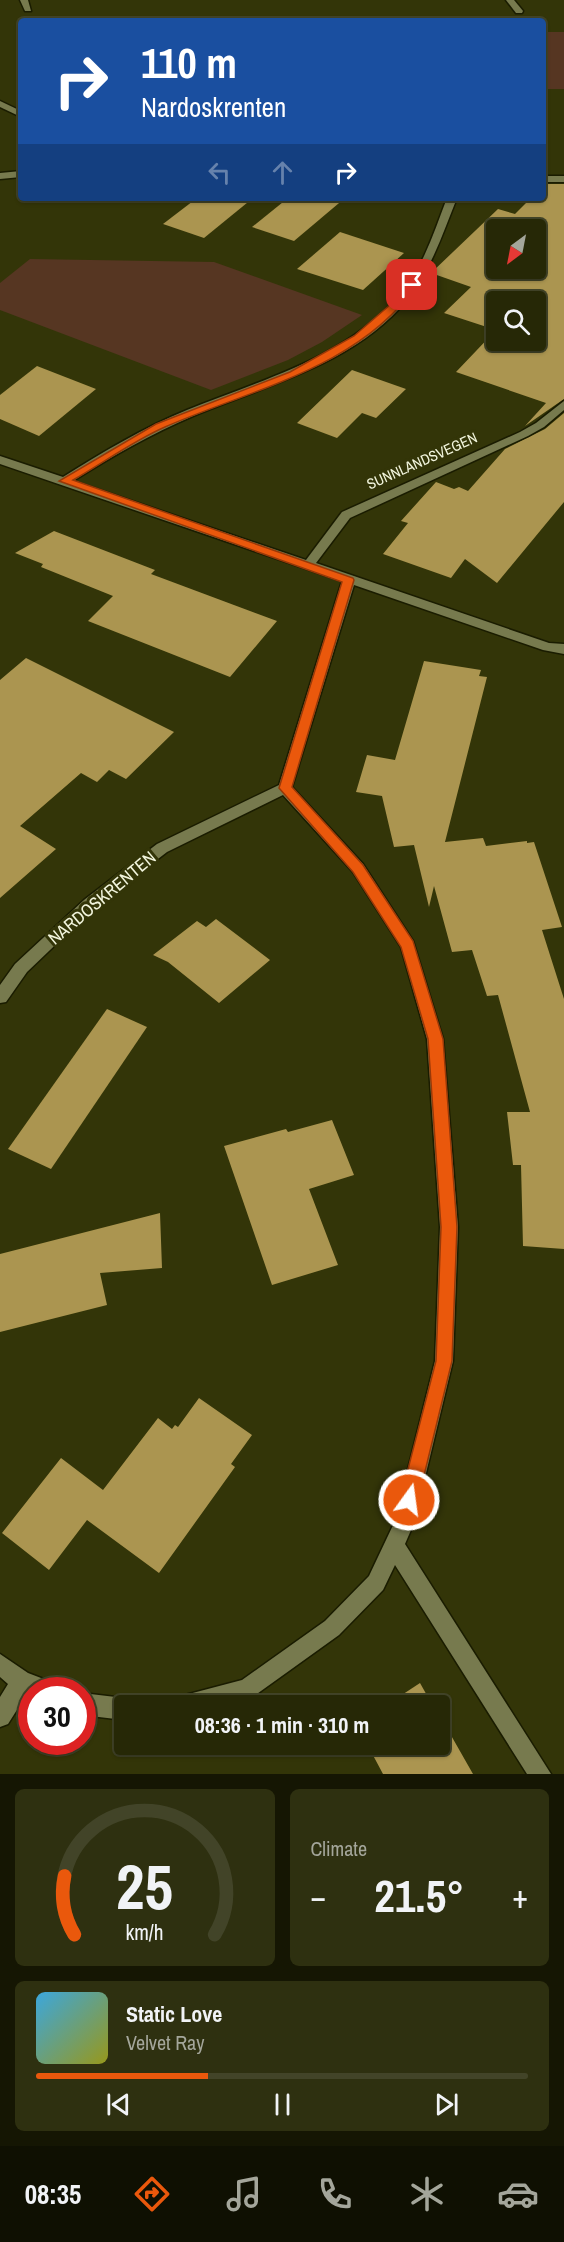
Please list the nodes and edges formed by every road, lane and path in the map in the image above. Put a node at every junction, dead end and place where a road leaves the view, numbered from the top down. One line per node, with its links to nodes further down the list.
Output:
1 (24, 0): 3 (street)
2 (510, 0): 4 (street)
3 (28, 9)
4 (519, 10)
5 (0, 104): 6 (street)
6 (18, 109)
7 (18, 174): 8 (street)
8 (0, 176)
9 (546, 179): 10 (street)
10 (564, 179)
11 (451, 201): 14 (street)
12 (564, 404): 15 (street, SUNNLANDSVEGEN)
13 (0, 460): 14 (street)
14 (64, 481): 15 (street)
15 (308, 566): 16 (street)
16 (349, 580): 17 (street); 18 (street)
17 (564, 649)
18 (285, 788): 19 (street, NARDOSKRENTEN); 20 (street)
19 (0, 997)
20 (394, 1545): 24 (street); 28 (street)
21 (0, 1664): 22 (street)
22 (18, 1679)
23 (18, 1688): 27 (street)
24 (225, 1695)
25 (96, 1706): 26 (street)
26 (114, 1708)
27 (0, 1716)
28 (540, 1774)

